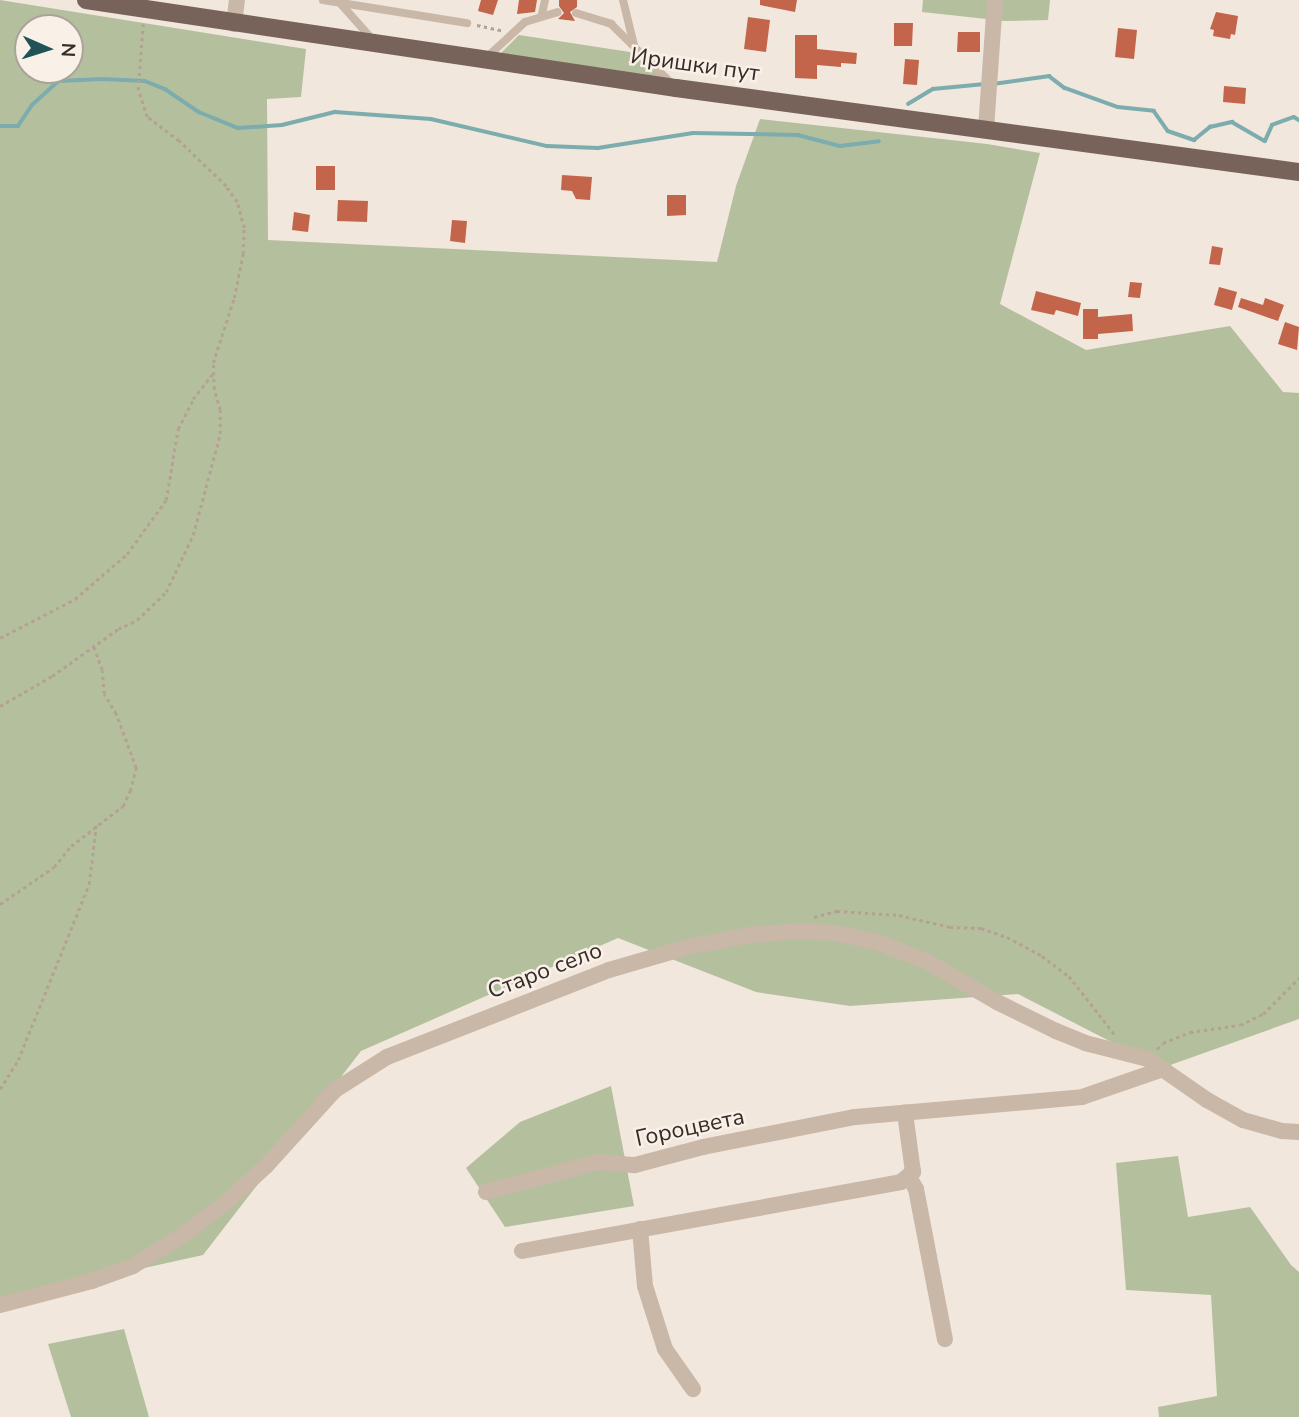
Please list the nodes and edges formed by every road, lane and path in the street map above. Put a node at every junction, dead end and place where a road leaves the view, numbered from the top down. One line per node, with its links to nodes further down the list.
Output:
1 (86, 0): 8 (main road, Иришки пут)
2 (237, 0): 13 (street)
3 (323, 0): 7 (lane)
4 (545, 0): 11 (lane)
5 (623, 0): 16 (lane)
6 (995, 0): 19 (street)
7 (340, 3): 12 (lane); 15 (lane)
8 (145, 10): 13 (main road, Иришки пут); 21 (path)
9 (558, 12): 11 (lane)
10 (576, 13): 16 (lane)
11 (542, 15): 14 (lane)
12 (467, 23): 14 (path)
13 (234, 24): 15 (main road, Иришки пут)
14 (512, 32): 17 (lane)
15 (377, 45): 17 (main road, Иришки пут)
16 (634, 45): 18 (lane)
17 (484, 60): 18 (main road, Иришки пут)
18 (676, 88): 19 (main road, Иришки пут)
19 (986, 129): 20 (main road, Иришки пут)
20 (1299, 172)
21 (213, 373): 22 (path); 23 (path)
22 (0, 638)
23 (93, 645): 24 (path); 25 (path)
24 (0, 706)
25 (96, 825): 26 (path); 31 (path)
26 (0, 904)
27 (798, 931): 29 (street, Старо село); 29 (path); 38 (street, Старо село)
28 (1299, 978): 29 (path)
29 (1140, 1056): 30 (street, Старо село)
30 (1163, 1069): 32 (street, Гороцвета); 33 (street, Старо село)
31 (0, 1089)
32 (905, 1113): 34 (street); 35 (street, Гороцвета)
33 (1299, 1132)
34 (909, 1177): 36 (street); 39 (street)
35 (486, 1192)
36 (639, 1229): 37 (street); 40 (street)
37 (522, 1251)
38 (0, 1305)
39 (945, 1339)
40 (692, 1389)

